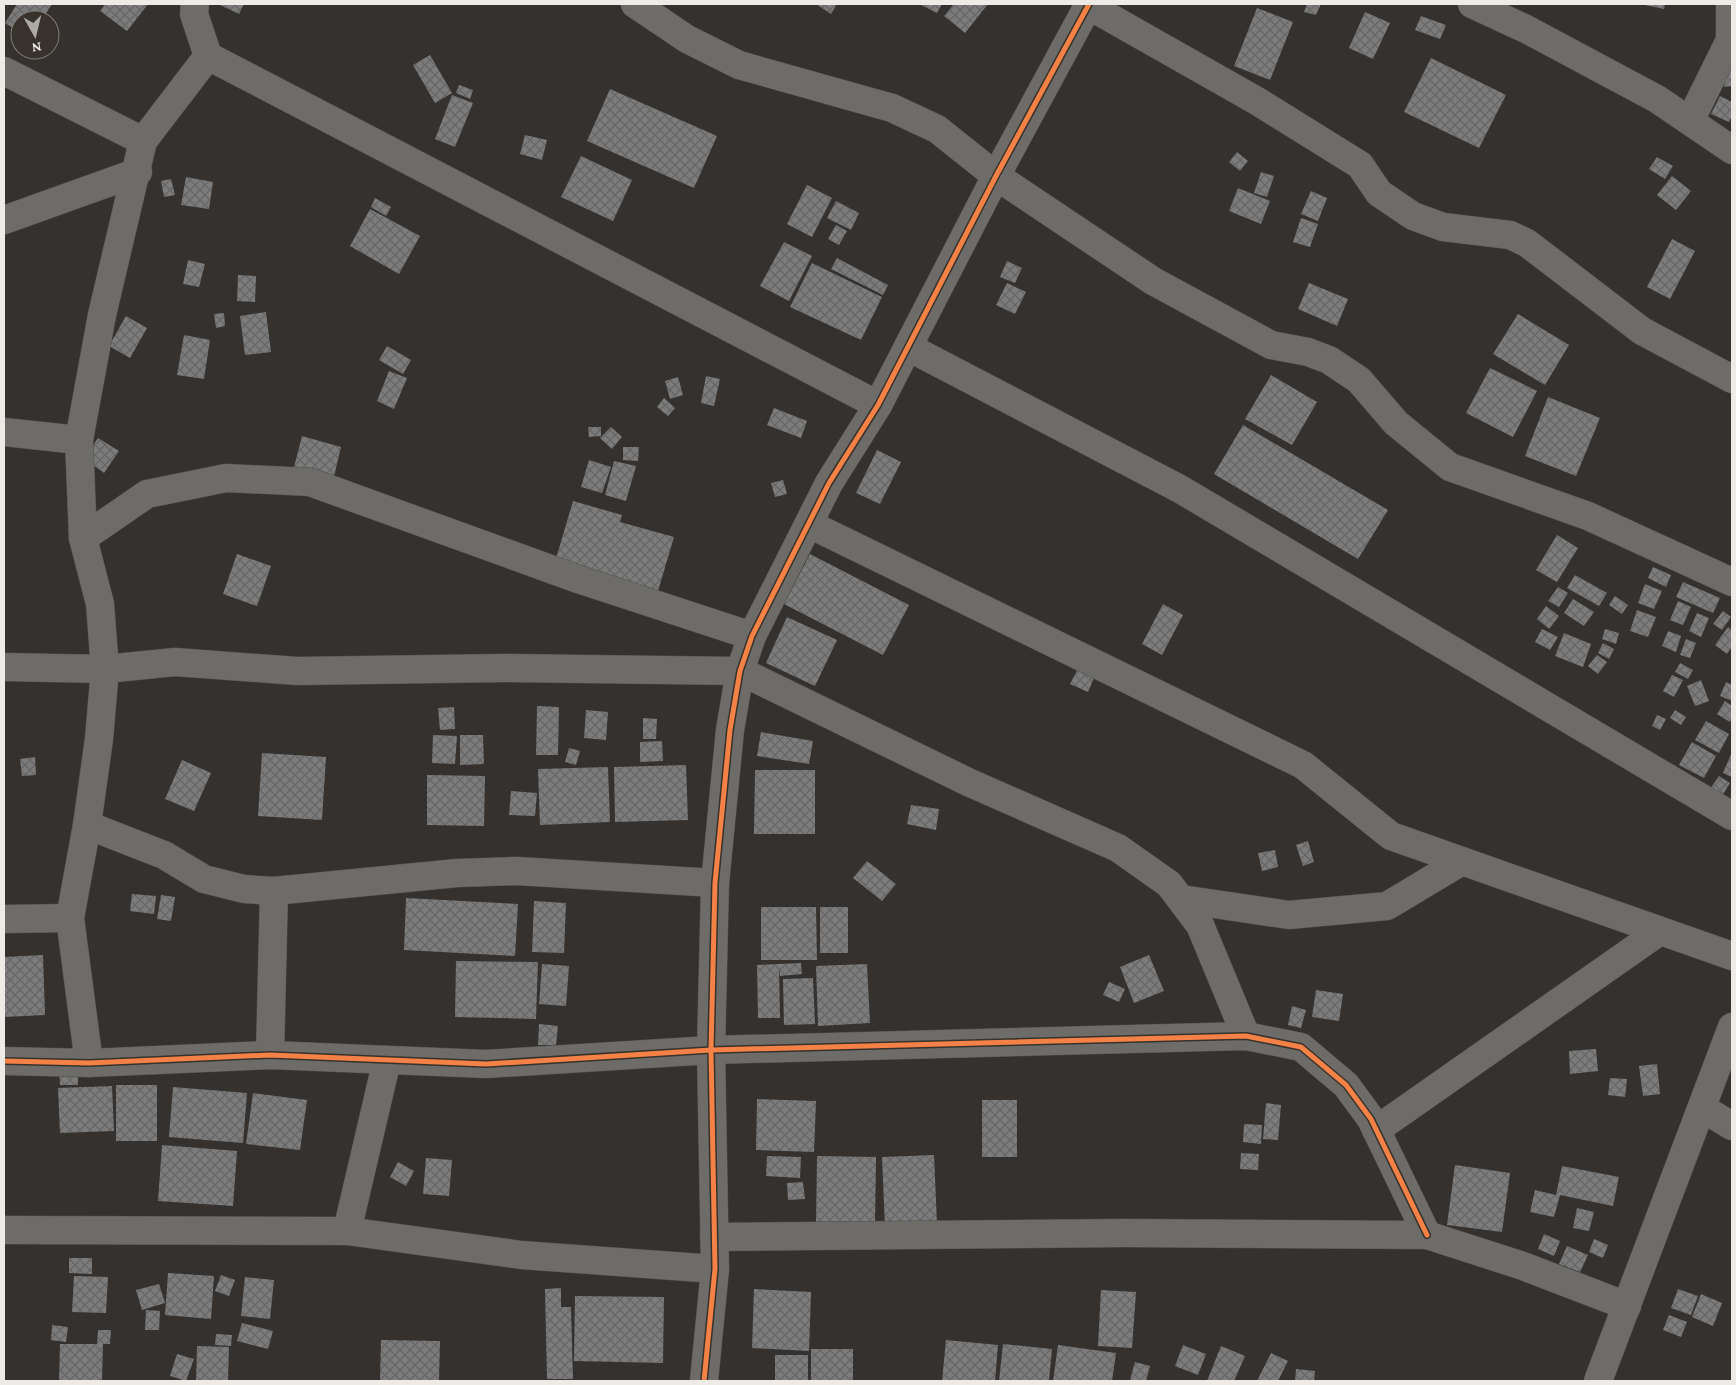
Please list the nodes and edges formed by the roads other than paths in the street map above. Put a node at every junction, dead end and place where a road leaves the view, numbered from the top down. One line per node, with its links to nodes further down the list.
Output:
1 (194, 4): 6 (street)
2 (635, 4): 12 (street)
3 (1088, 4): 12 (street); 15 (street)
4 (1472, 4): 8 (street)
5 (1730, 4): 8 (street)
6 (208, 56): 9 (street); 16 (street)
7 (4, 71): 9 (street)
8 (1690, 121): 10 (street)
9 (143, 141): 11 (street)
10 (1732, 150)
11 (138, 172): 13 (street); 18 (street)
12 (996, 176): 14 (street); 21 (street)
13 (4, 220)
14 (908, 347): 16 (street); 26 (street)
15 (1732, 379)
16 (878, 405): 19 (street)
17 (4, 432): 18 (street)
18 (79, 440): 20 (street)
19 (809, 524): 22 (street); 28 (street)
20 (83, 538): 22 (street); 24 (street)
21 (1732, 582)
22 (752, 636): 25 (street)
23 (4, 667): 24 (street)
24 (105, 668): 25 (street); 27 (street)
25 (740, 671): 29 (street); 31 (street)
26 (1732, 816)
27 (87, 825): 30 (street); 32 (street)
28 (1462, 862): 31 (street); 34 (street)
29 (715, 883): 30 (street); 38 (street)
30 (274, 890): 39 (street)
31 (1181, 899): 37 (street)
32 (70, 918): 33 (street); 42 (street)
33 (4, 919)
34 (1660, 931): 35 (street); 45 (street)
35 (1732, 956)
36 (1732, 1027): 43 (street)
37 (1246, 1036): 38 (street); 45 (street)
38 (711, 1050): 40 (street); 49 (street)
39 (270, 1054): 40 (street); 42 (street)
40 (386, 1060): 47 (street)
41 (4, 1061): 42 (street)
42 (89, 1063)
43 (1702, 1108): 44 (street); 51 (street)
44 (1732, 1126)
45 (1376, 1130): 48 (street)
46 (4, 1230): 47 (street)
47 (347, 1231): 50 (street)
48 (1427, 1235): 49 (street); 51 (street)
49 (714, 1237): 50 (street)
50 (715, 1269): 52 (street)
51 (1627, 1306): 53 (street)
52 (704, 1381)
53 (1598, 1381)

